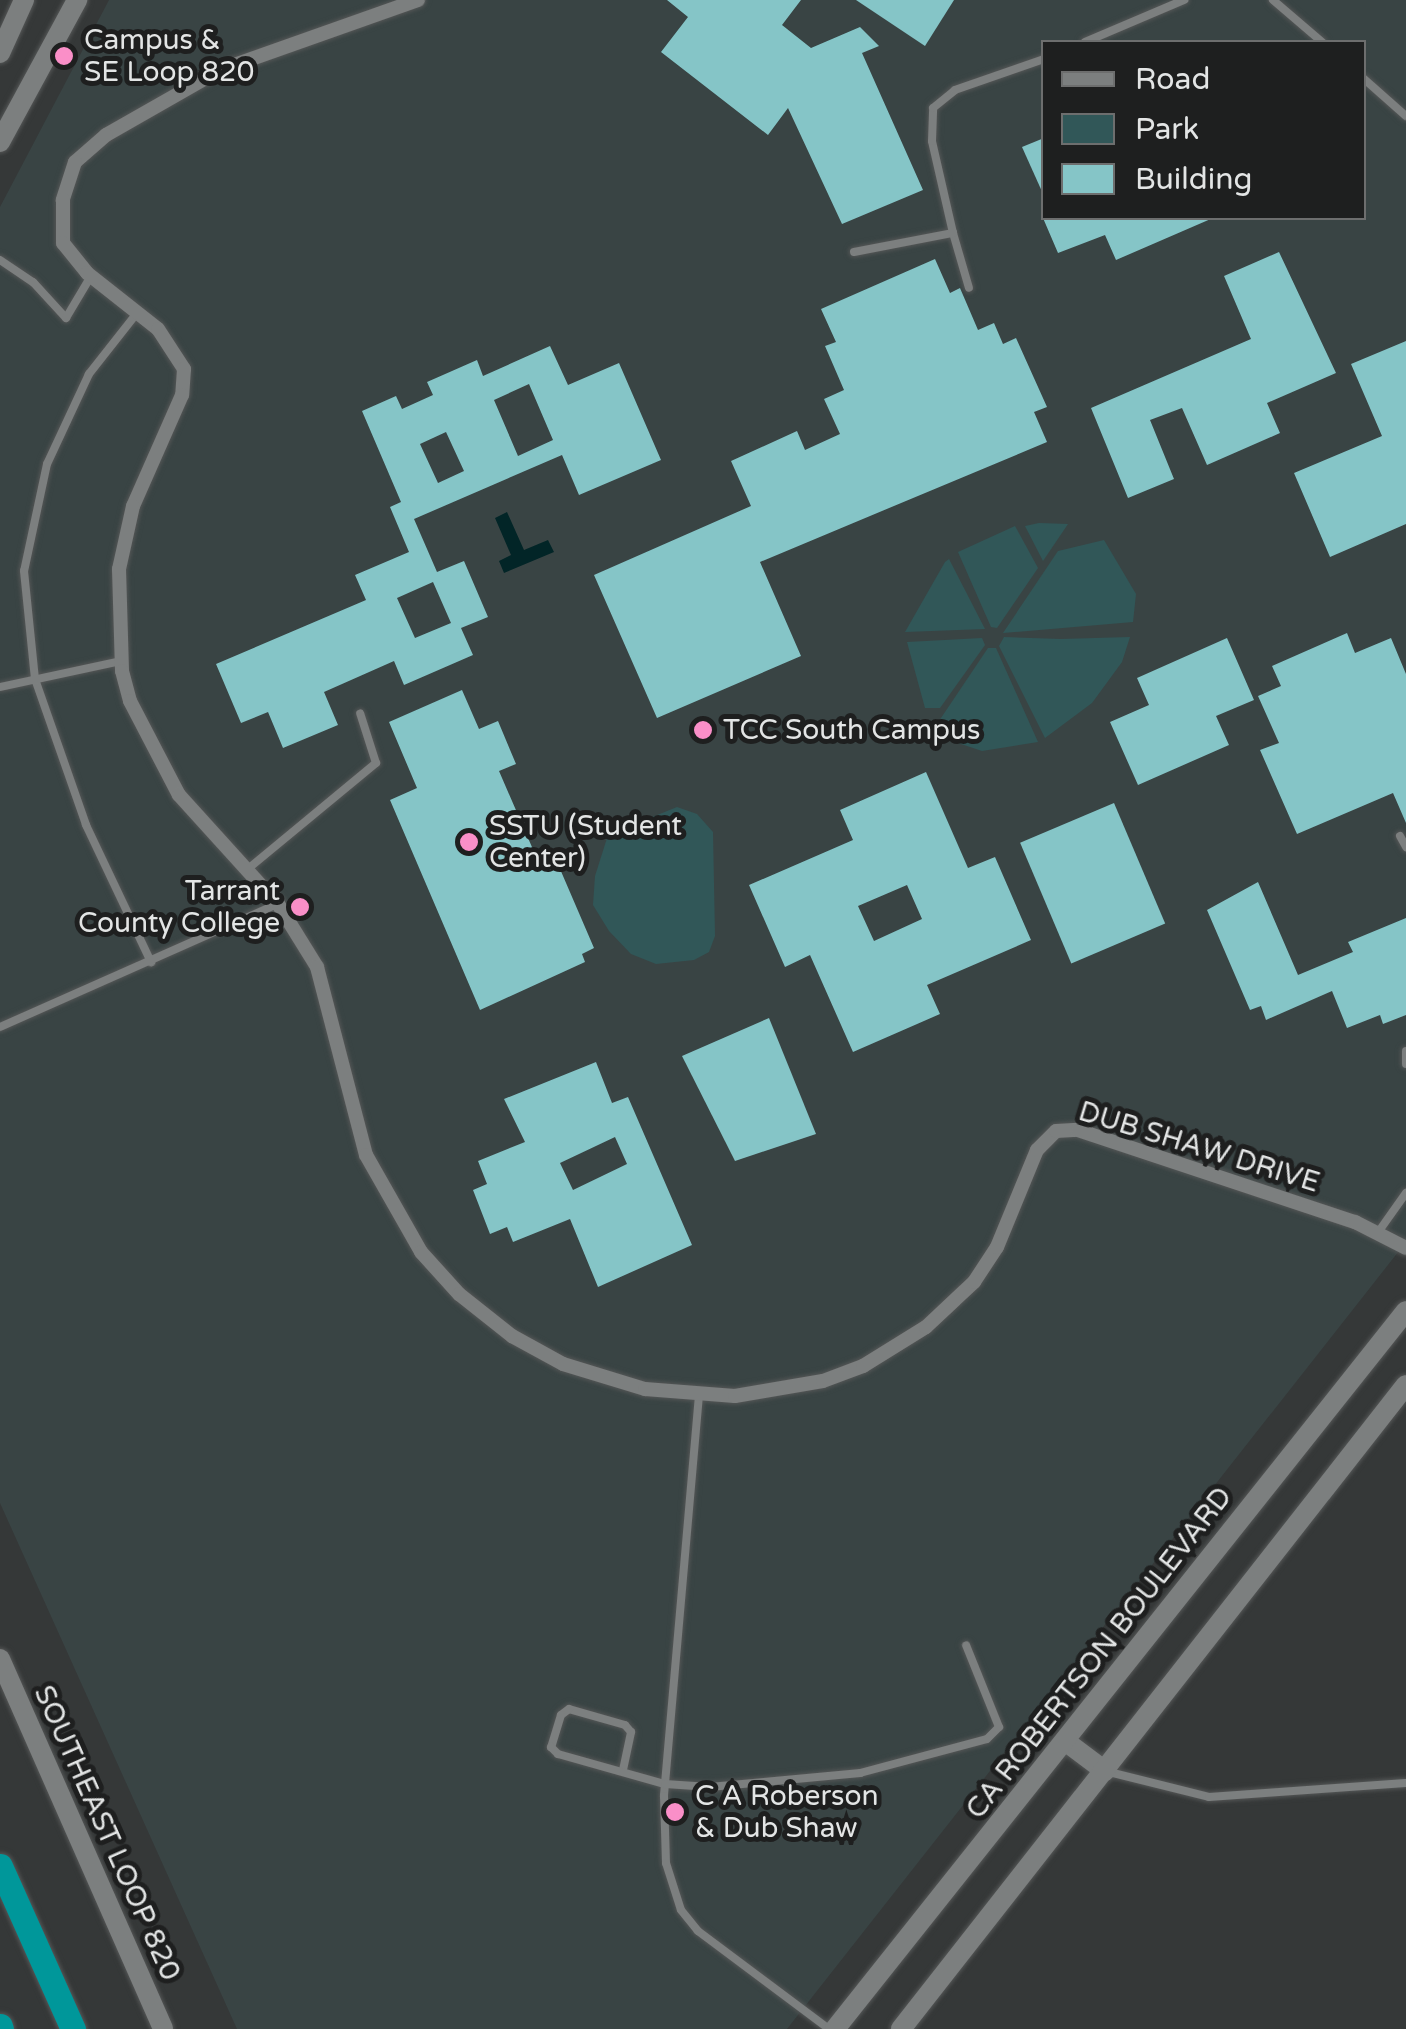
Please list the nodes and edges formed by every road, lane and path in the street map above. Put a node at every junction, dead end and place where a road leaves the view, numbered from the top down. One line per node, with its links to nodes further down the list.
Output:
1 (24, 0): 8 (street)
2 (77, 0): 12 (street)
3 (418, 0): 16 (street, DUB SHAW DRIVE)
4 (1184, 0): 6 (lane)
5 (1273, 0): 7 (lane)
6 (1089, 40)
7 (1320, 40)
8 (0, 53)
9 (1041, 60): 13 (lane)
10 (1366, 80): 11 (lane)
11 (1406, 116)
12 (0, 142)
13 (952, 232): 14 (lane); 17 (lane)
14 (854, 252)
15 (0, 260): 16 (lane)
16 (91, 276): 18 (street, DUB SHAW DRIVE)
17 (969, 288)
18 (138, 312): 19 (street, DUB SHAW DRIVE); 20 (lane)
19 (121, 661): 20 (lane); 25 (street, DUB SHAW DRIVE)
20 (35, 679): 21 (lane); 27 (lane)
21 (0, 686)
22 (360, 713): 25 (lane)
23 (1400, 836): 24 (lane)
24 (1406, 847)
25 (248, 868): 26 (street, DUB SHAW DRIVE)
26 (278, 904): 27 (lane); 36 (street, DUB SHAW DRIVE)
27 (151, 962): 28 (lane)
28 (0, 1028)
29 (1406, 1050): 30 (lane)
30 (1406, 1064)
31 (1406, 1193): 32 (lane)
32 (1379, 1231): 33 (street, DUB SHAW DRIVE); 36 (street, DUB SHAW DRIVE)
33 (1406, 1248)
34 (1406, 1311): 39 (street, CA ROBERTSON BOULEVARD)
35 (1406, 1385): 41 (street)
36 (699, 1395): 43 (lane)
37 (966, 1645): 43 (lane)
38 (0, 1659): 46 (street, SOUTHEAST LOOP 820)
39 (1065, 1741): 41 (street); 47 (street, CA ROBERTSON BOULEVARD)
40 (623, 1770): 40 (lane); 43 (lane)
41 (1105, 1770): 42 (lane); 48 (street)
42 (1406, 1783)
43 (666, 1784): 47 (lane)
44 (0, 1866): 45 (highway)
45 (74, 2029)
46 (163, 2029)
47 (832, 2029)
48 (900, 2029)

